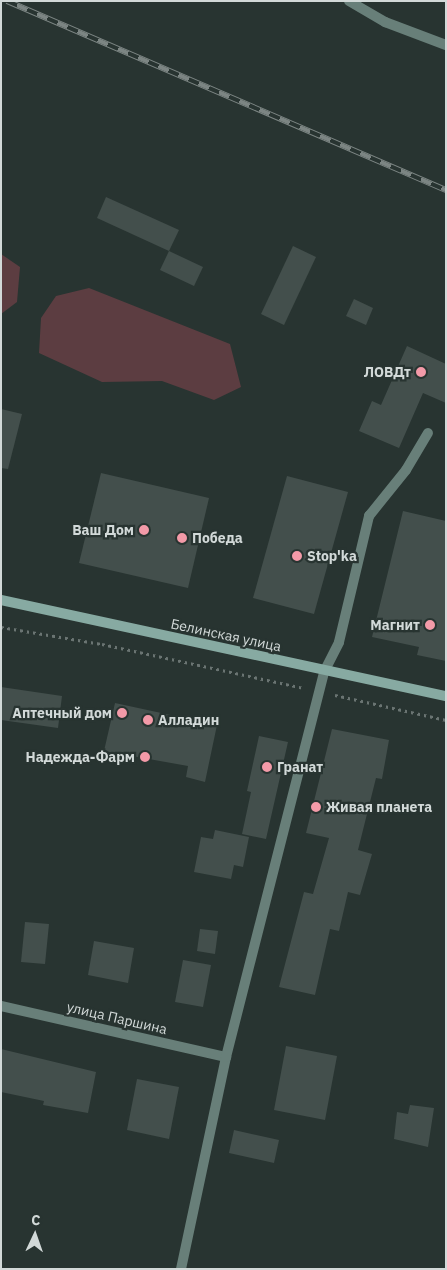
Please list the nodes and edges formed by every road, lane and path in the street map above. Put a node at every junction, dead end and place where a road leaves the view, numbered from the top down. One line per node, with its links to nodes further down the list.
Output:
1 (349, 1): 2 (street)
2 (446, 45)
3 (428, 433): 6 (street)
4 (1, 600): 6 (main road, Белинская улица)
5 (1, 627): 7 (path)
6 (325, 670): 9 (main road, Белинская улица); 12 (street)
7 (314, 690)
8 (333, 694): 10 (path)
9 (446, 696)
10 (446, 720)
11 (1, 1006): 12 (street, улица Паршина)
12 (226, 1057): 13 (street)
13 (181, 1269)

